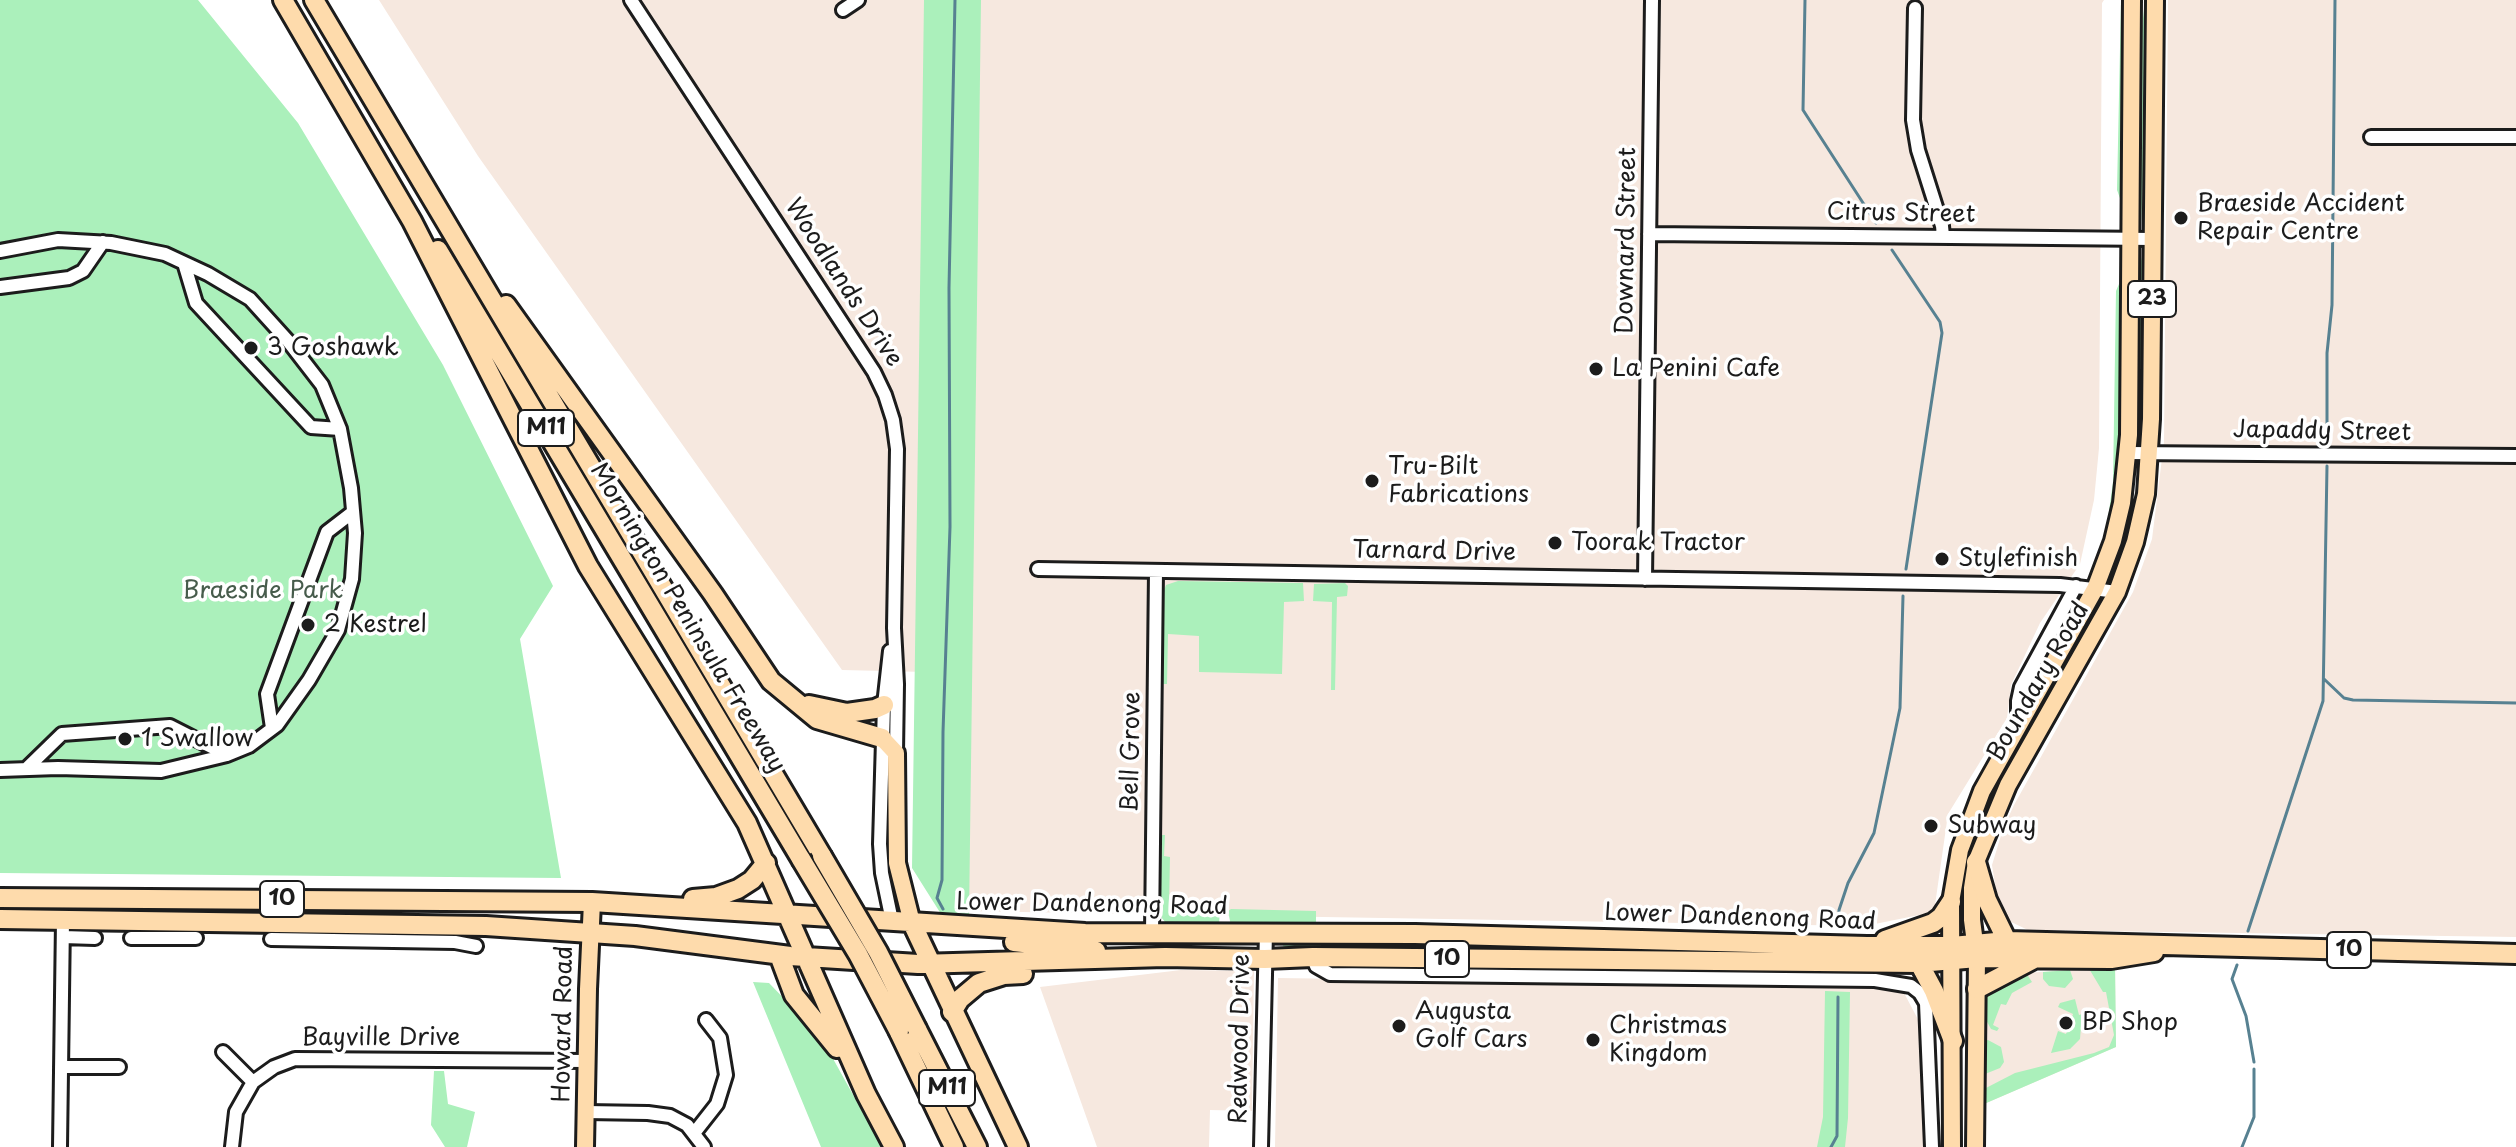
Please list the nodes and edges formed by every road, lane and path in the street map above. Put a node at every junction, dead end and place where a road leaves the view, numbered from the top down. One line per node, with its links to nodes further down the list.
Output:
1 (284, 0): 43 (highway); 83 (highway, Mornington Peninsula Freeway / M11, bridge)
2 (314, 0): 12 (highway, Mornington Peninsula Freeway / M11)
3 (631, 0): 32 (street, Woodlands Drive)
4 (858, 0): 9 (street)
5 (1652, 0): 13 (street, Downard Street)
6 (2132, 0): 15 (main road, Boundary Road / 23)
7 (2155, 0): 16 (main road, Boundary Road / 23)
8 (1915, 8): 14 (street)
9 (843, 10)
10 (2371, 137): 11 (street)
11 (2516, 137)
12 (431, 198): 33 (highway); 83 (highway, Mornington Peninsula Freeway / M11, bridge)
13 (1649, 234): 14 (street, Citrus Street); 28 (street, Downard Street)
14 (1943, 236): 15 (street, Citrus Street)
15 (2130, 239): 16 (street, Citrus Street); 22 (main road, Boundary Road / 23)
16 (2152, 239): 23 (main road, Boundary Road / 23)
17 (103, 242): 18 (street); 19 (street); 20 (street)
18 (0, 251)
19 (184, 263): 21 (street); 21 (street)
20 (0, 287)
21 (340, 429): 25 (street)
22 (2128, 453): 23 (street, Japaddy Street); 30 (main road, Boundary Road / 23)
23 (2150, 453): 24 (street, Japaddy Street); 31 (main road, Boundary Road / 23)
24 (2516, 456)
25 (353, 512): 36 (street); 36 (street)
26 (1038, 569): 27 (street, Tarnard Drive)
27 (1156, 571): 28 (street, Tarnard Drive); 57 (street, Bell Grove)
28 (1645, 579): 29 (street, Tarnard Drive)
29 (2076, 586): 30 (street, Tarnard Drive); 35 (street, Boundary Road)
30 (2095, 589): 31 (street, Tarnard Drive); 35 (main road, Boundary Road / 23)
31 (2117, 592): 42 (main road, Boundary Road / 23)
32 (894, 628): 34 (street, Woodlands Drive); 38 (street, Woodlands Drive)
33 (784, 694): 34 (highway); 37 (highway)
34 (884, 705): 37 (street, Woodlands Drive)
35 (2018, 724): 46 (main road, Boundary Road / 23)
36 (272, 728): 39 (street)
37 (882, 738): 38 (main road); 49 (street, Woodlands Drive)
38 (896, 753): 52 (main road, Woodlands Drive)
39 (227, 755): 40 (street); 40 (street)
40 (26, 769): 41 (street)
41 (0, 770)
42 (1976, 862): 61 (highway); 66 (main road, Boundary Road / 23)
43 (766, 863): 45 (highway); 47 (highway)
44 (0, 898): 45 (highway, 10)
45 (601, 902): 47 (highway, 10); 55 (main road, Howard Road)
46 (1951, 902): 64 (highway); 67 (main road, Boundary Road / 23)
47 (787, 913): 49 (highway, 10); 70 (highway)
48 (0, 919): 51 (highway, Lower Dandenong Road / 10)
49 (892, 921): 52 (highway)
50 (486, 926): 54 (highway, Lower Dandenong Road / 10); 55 (highway, Lower Dandenong Road / 10); 62 (street, Lower Dandenong Road)
51 (63, 929): 53 (highway, Lower Dandenong Road / 10); 58 (street, Lower Dandenong Road); 87 (street)
52 (914, 929): 57 (highway, Lower Dandenong Road / 10); 72 (highway); 78 (highway)
53 (175, 930): 54 (highway, Lower Dandenong Road / 10); 59 (street, Lower Dandenong Road); 60 (street, Lower Dandenong Road)
54 (275, 931): 62 (street, Lower Dandenong Road)
55 (590, 932): 69 (highway, Lower Dandenong Road / 10); 86 (main road, Howard Road)
56 (1266, 932): 57 (highway, Lower Dandenong Road / 10); 64 (highway, Lower Dandenong Road / 10); 75 (street, Redwood Drive)
57 (1152, 933)
58 (95, 938)
59 (131, 938)
60 (196, 938)
61 (2007, 941): 65 (highway, Lower Dandenong Road / 10); 66 (highway, Lower Dandenong Road / 10)
62 (451, 942): 63 (street, Lower Dandenong Road)
63 (476, 946)
64 (1867, 946): 67 (highway, Lower Dandenong Road / 10)
65 (2183, 947): 68 (highway, Lower Dandenong Road / 10); 73 (highway, Lower Dandenong Road / 10)
66 (1976, 950): 67 (highway, Lower Dandenong Road / 10); 73 (highway, Lower Dandenong Road / 10); 80 (main road, Boundary Road / 23)
67 (1952, 953): 77 (highway, Lower Dandenong Road / 10); 84 (main road, Boundary Road / 23)
68 (2516, 954)
69 (779, 955): 70 (highway, Lower Dandenong Road / 10); 91 (highway)
70 (804, 957): 78 (highway, Lower Dandenong Road / 10); 91 (highway)
71 (1313, 957): 75 (highway, Lower Dandenong Road / 10); 76 (highway, Lower Dandenong Road / 10); 79 (street)
72 (1147, 958): 74 (highway, Lower Dandenong Road / 10); 75 (highway, Lower Dandenong Road / 10)
73 (2036, 958): 80 (highway)
74 (1120, 959): 78 (highway, Lower Dandenong Road / 10); 81 (highway)
75 (1265, 959): 103 (street, Redwood Drive)
76 (1883, 963): 77 (highway, Lower Dandenong Road / 10); 79 (street, Lower Dandenong Road)
77 (1919, 963): 84 (highway)
78 (930, 964): 81 (highway)
79 (1859, 980): 93 (street)
80 (1977, 989): 106 (main road, Boundary Road / 23)
81 (952, 1012): 102 (highway)
82 (706, 1020): 94 (street)
83 (908, 1030): 100 (highway, Mornington Peninsula Freeway / M11); 101 (highway, Mornington Peninsula Freeway / M11)
84 (1953, 1041): 90 (main road, Boundary Road / 23)
85 (223, 1052): 89 (street)
86 (586, 1061): 89 (street, Bayville Drive); 92 (main road, Howard Road)
87 (61, 1067): 88 (street); 95 (street)
88 (119, 1067)
89 (253, 1082): 96 (street)
90 (1952, 1086): 93 (street); 105 (main road, Boundary Road / 23)
91 (866, 1094): 99 (highway)
92 (586, 1112): 94 (street); 97 (main road, Howard Road)
93 (1932, 1113): 104 (street)
94 (695, 1132): 98 (street)
95 (60, 1147)
96 (232, 1147)
97 (585, 1147)
98 (704, 1147)
99 (894, 1147)
100 (954, 1147)
101 (977, 1147)
102 (1018, 1147)
103 (1261, 1147)
104 (1932, 1147)
105 (1952, 1147)
106 (1975, 1147)

